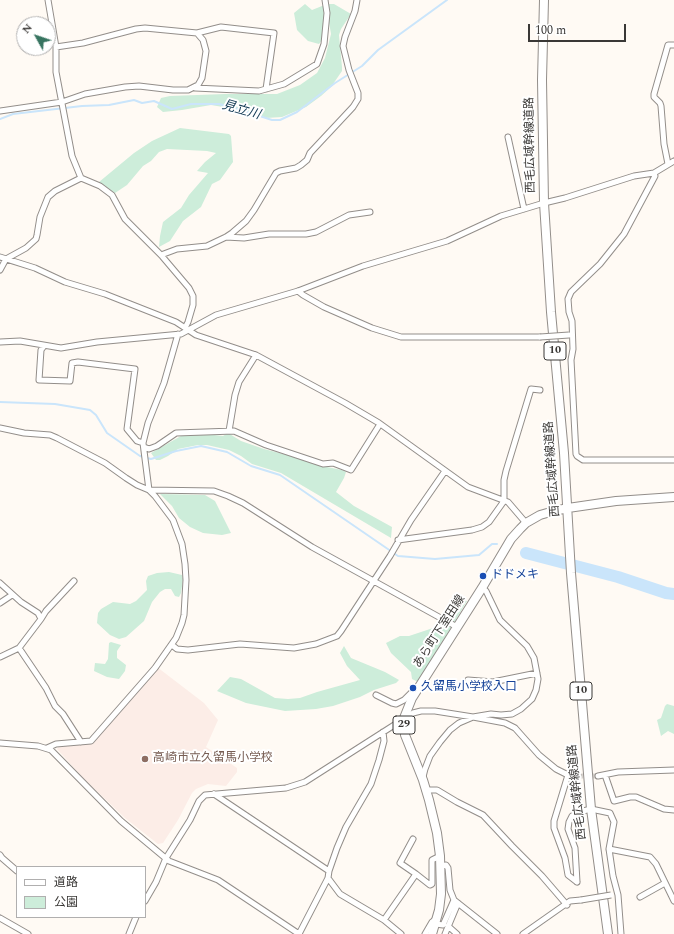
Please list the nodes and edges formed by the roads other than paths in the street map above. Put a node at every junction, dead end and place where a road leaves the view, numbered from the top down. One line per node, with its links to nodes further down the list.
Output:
1 (48, 0): 5 (street)
2 (325, 0): 11 (street)
3 (357, 0): 22 (street)
4 (544, 0): 19 (main road, 西毛広域幹線道路 / 10)
5 (51, 16)
6 (197, 33): 8 (street); 10 (street); 11 (street)
7 (674, 45): 16 (street)
8 (56, 47)
9 (56, 56): 12 (street)
10 (194, 88): 11 (street); 12 (street)
11 (266, 89)
12 (62, 106): 13 (street); 18 (street)
13 (0, 111)
14 (508, 137): 20 (street)
15 (674, 162): 16 (street)
16 (668, 164): 17 (street)
17 (654, 173): 19 (street); 30 (street)
18 (81, 178): 23 (street); 25 (street)
19 (544, 203): 20 (street); 44 (main road, 西毛広域幹線道路 / 10)
20 (524, 209): 27 (street)
21 (370, 212): 22 (street)
22 (226, 237): 23 (street)
23 (160, 254): 28 (street)
24 (0, 257): 25 (street)
25 (6, 259): 26 (street); 28 (street)
26 (0, 270)
27 (298, 291): 28 (street); 30 (street, bridge)
28 (187, 329): 29 (street); 33 (street)
29 (178, 334): 32 (street); 38 (street)
30 (570, 334): 39 (street)
31 (0, 342): 32 (street)
32 (44, 346): 38 (street)
33 (256, 355): 35 (street); 37 (street)
34 (540, 390): 43 (street)
35 (380, 424): 37 (street); 40 (street)
36 (0, 428): 41 (street)
37 (229, 431): 38 (street)
38 (144, 445): 41 (street)
39 (674, 460)
40 (445, 471): 43 (street); 46 (street)
41 (149, 490): 48 (street); 55 (street)
42 (674, 497): 44 (main road, あら町下室田線 / 29)
43 (504, 501): 45 (street); 46 (street)
44 (568, 508): 45 (main road, あら町下室田線 / 29); 76 (main road, 西毛広域幹線道路 / 10)
45 (526, 523): 50 (main road, あら町下室田線 / 29)
46 (398, 540): 48 (street)
47 (74, 581): 53 (street)
48 (373, 581): 54 (street); 55 (street)
49 (0, 583): 51 (street)
50 (482, 588): 54 (main road, あら町下室田線 / 29); 58 (street)
51 (12, 595): 52 (street); 53 (street)
52 (0, 603)
53 (41, 619): 56 (street)
54 (457, 627): 60 (main road, あら町下室田線 / 29)
55 (172, 645): 65 (street)
56 (19, 648): 57 (street); 65 (street)
57 (0, 657)
58 (537, 673): 59 (street); 62 (street)
59 (468, 680)
60 (415, 692): 61 (street); 63 (main road, あら町下室田線 / 29)
61 (376, 695)
62 (473, 717): 63 (street); 69 (street); 73 (street)
63 (404, 718): 64 (street); 73 (main road, あら町下室田線 / 29)
64 (384, 732): 75 (street); 85 (street)
65 (81, 742): 67 (street)
66 (0, 743): 67 (street)
67 (47, 748): 82 (street)
68 (674, 770): 70 (street)
69 (568, 775): 71 (street); 76 (street)
70 (605, 775): 72 (street); 77 (street)
71 (578, 776)
72 (598, 776)
73 (423, 780): 74 (main road, あら町下室田線 / 29)
74 (426, 790): 80 (main road, あら町下室田線 / 29); 94 (street)
75 (214, 793): 82 (street); 85 (street)
76 (591, 809): 79 (street); 110 (main road, 西毛広域幹線道路 / 10)
77 (674, 810)
78 (414, 839): 86 (street)
79 (609, 849): 88 (street); 89 (street)
80 (440, 856): 83 (main road, あら町下室田線 / 29); 86 (street)
81 (1, 858): 84 (street)
82 (166, 858): 91 (street); 102 (street)
83 (440, 866): 93 (street); 98 (main road, あら町下室田線 / 29)
84 (16, 870)
85 (329, 872): 87 (street)
86 (416, 874): 97 (street)
87 (328, 878): 97 (street); 102 (street)
88 (665, 883): 90 (street); 92 (street)
89 (618, 895): 94 (street, bridge); 111 (street)
90 (640, 897)
91 (146, 899)
92 (673, 899)
93 (456, 902): 98 (street); 99 (street); 108 (street)
94 (567, 905): 109 (street)
95 (0, 918): 100 (street)
96 (136, 918): 101 (street)
97 (384, 920): 103 (street)
98 (436, 921): 104 (street); 105 (main road, あら町下室田線 / 29)
99 (448, 926): 106 (street); 107 (street)
100 (28, 934)
101 (129, 934)
102 (299, 934)
103 (401, 934)
104 (425, 934)
105 (432, 934)
106 (445, 934)
107 (457, 934)
108 (497, 934)
109 (523, 934)
110 (608, 934)
111 (621, 934)

